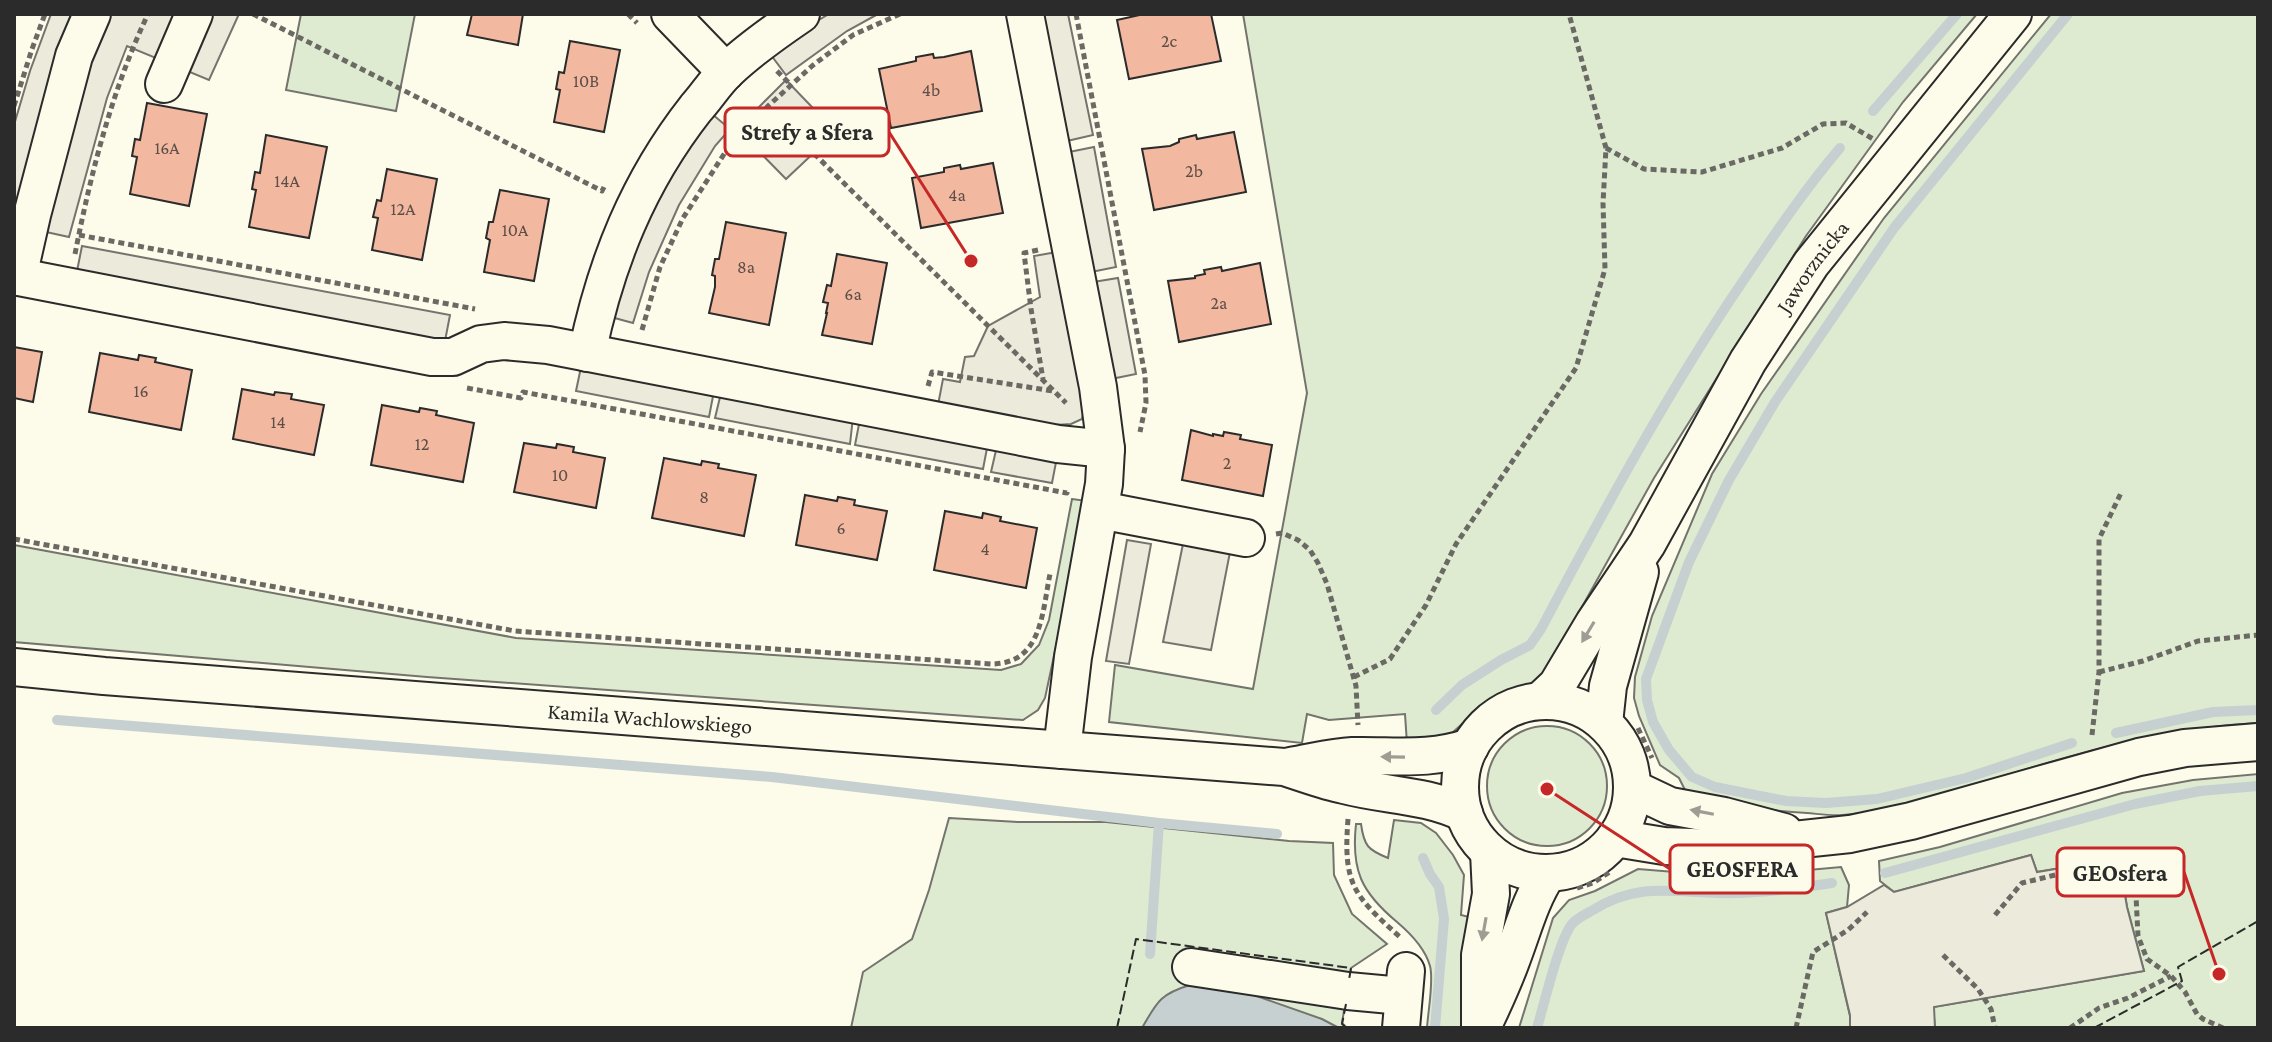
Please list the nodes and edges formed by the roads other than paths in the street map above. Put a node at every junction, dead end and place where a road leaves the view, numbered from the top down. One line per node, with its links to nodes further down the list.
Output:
1 (92, 14): 9 (street)
2 (194, 14): 8 (street)
3 (670, 14): 7 (street)
4 (801, 14): 7 (street)
5 (1025, 14): 11 (street)
6 (2013, 14): 14 (street, Jaworznicka)
7 (726, 72): 10 (street)
8 (164, 84)
9 (16, 277): 10 (street)
10 (587, 353): 11 (street)
11 (1107, 446): 12 (street)
12 (1090, 500): 13 (street); 20 (street)
13 (1259, 534)
14 (1647, 544): 16 (street, Jaworznicka, one-way to 16); 17 (street, Jaworznicka)
15 (14, 667): 20 (street, Kamila Wachlowskiego)
16 (1540, 701): 17 (street); 19 (street)
17 (1618, 720): 22 (street)
18 (2258, 742): 24 (street)
19 (1470, 747): 21 (street, Kamila Wachlowskiego, one-way to 21); 23 (street)
20 (1062, 750): 21 (street, Kamila Wachlowskiego)
21 (1284, 767): 23 (street, Kamila Wachlowskiego)
22 (1645, 780): 24 (street, one-way to 22); 26 (street)
23 (1464, 813): 25 (street)
24 (1805, 837): 26 (street)
25 (1489, 852): 27 (street); 30 (street, one-way to 30)
26 (1615, 853): 27 (street)
27 (1559, 882): 30 (street)
28 (1191, 967): 29 (street)
29 (1403, 984)
30 (1481, 1028)

